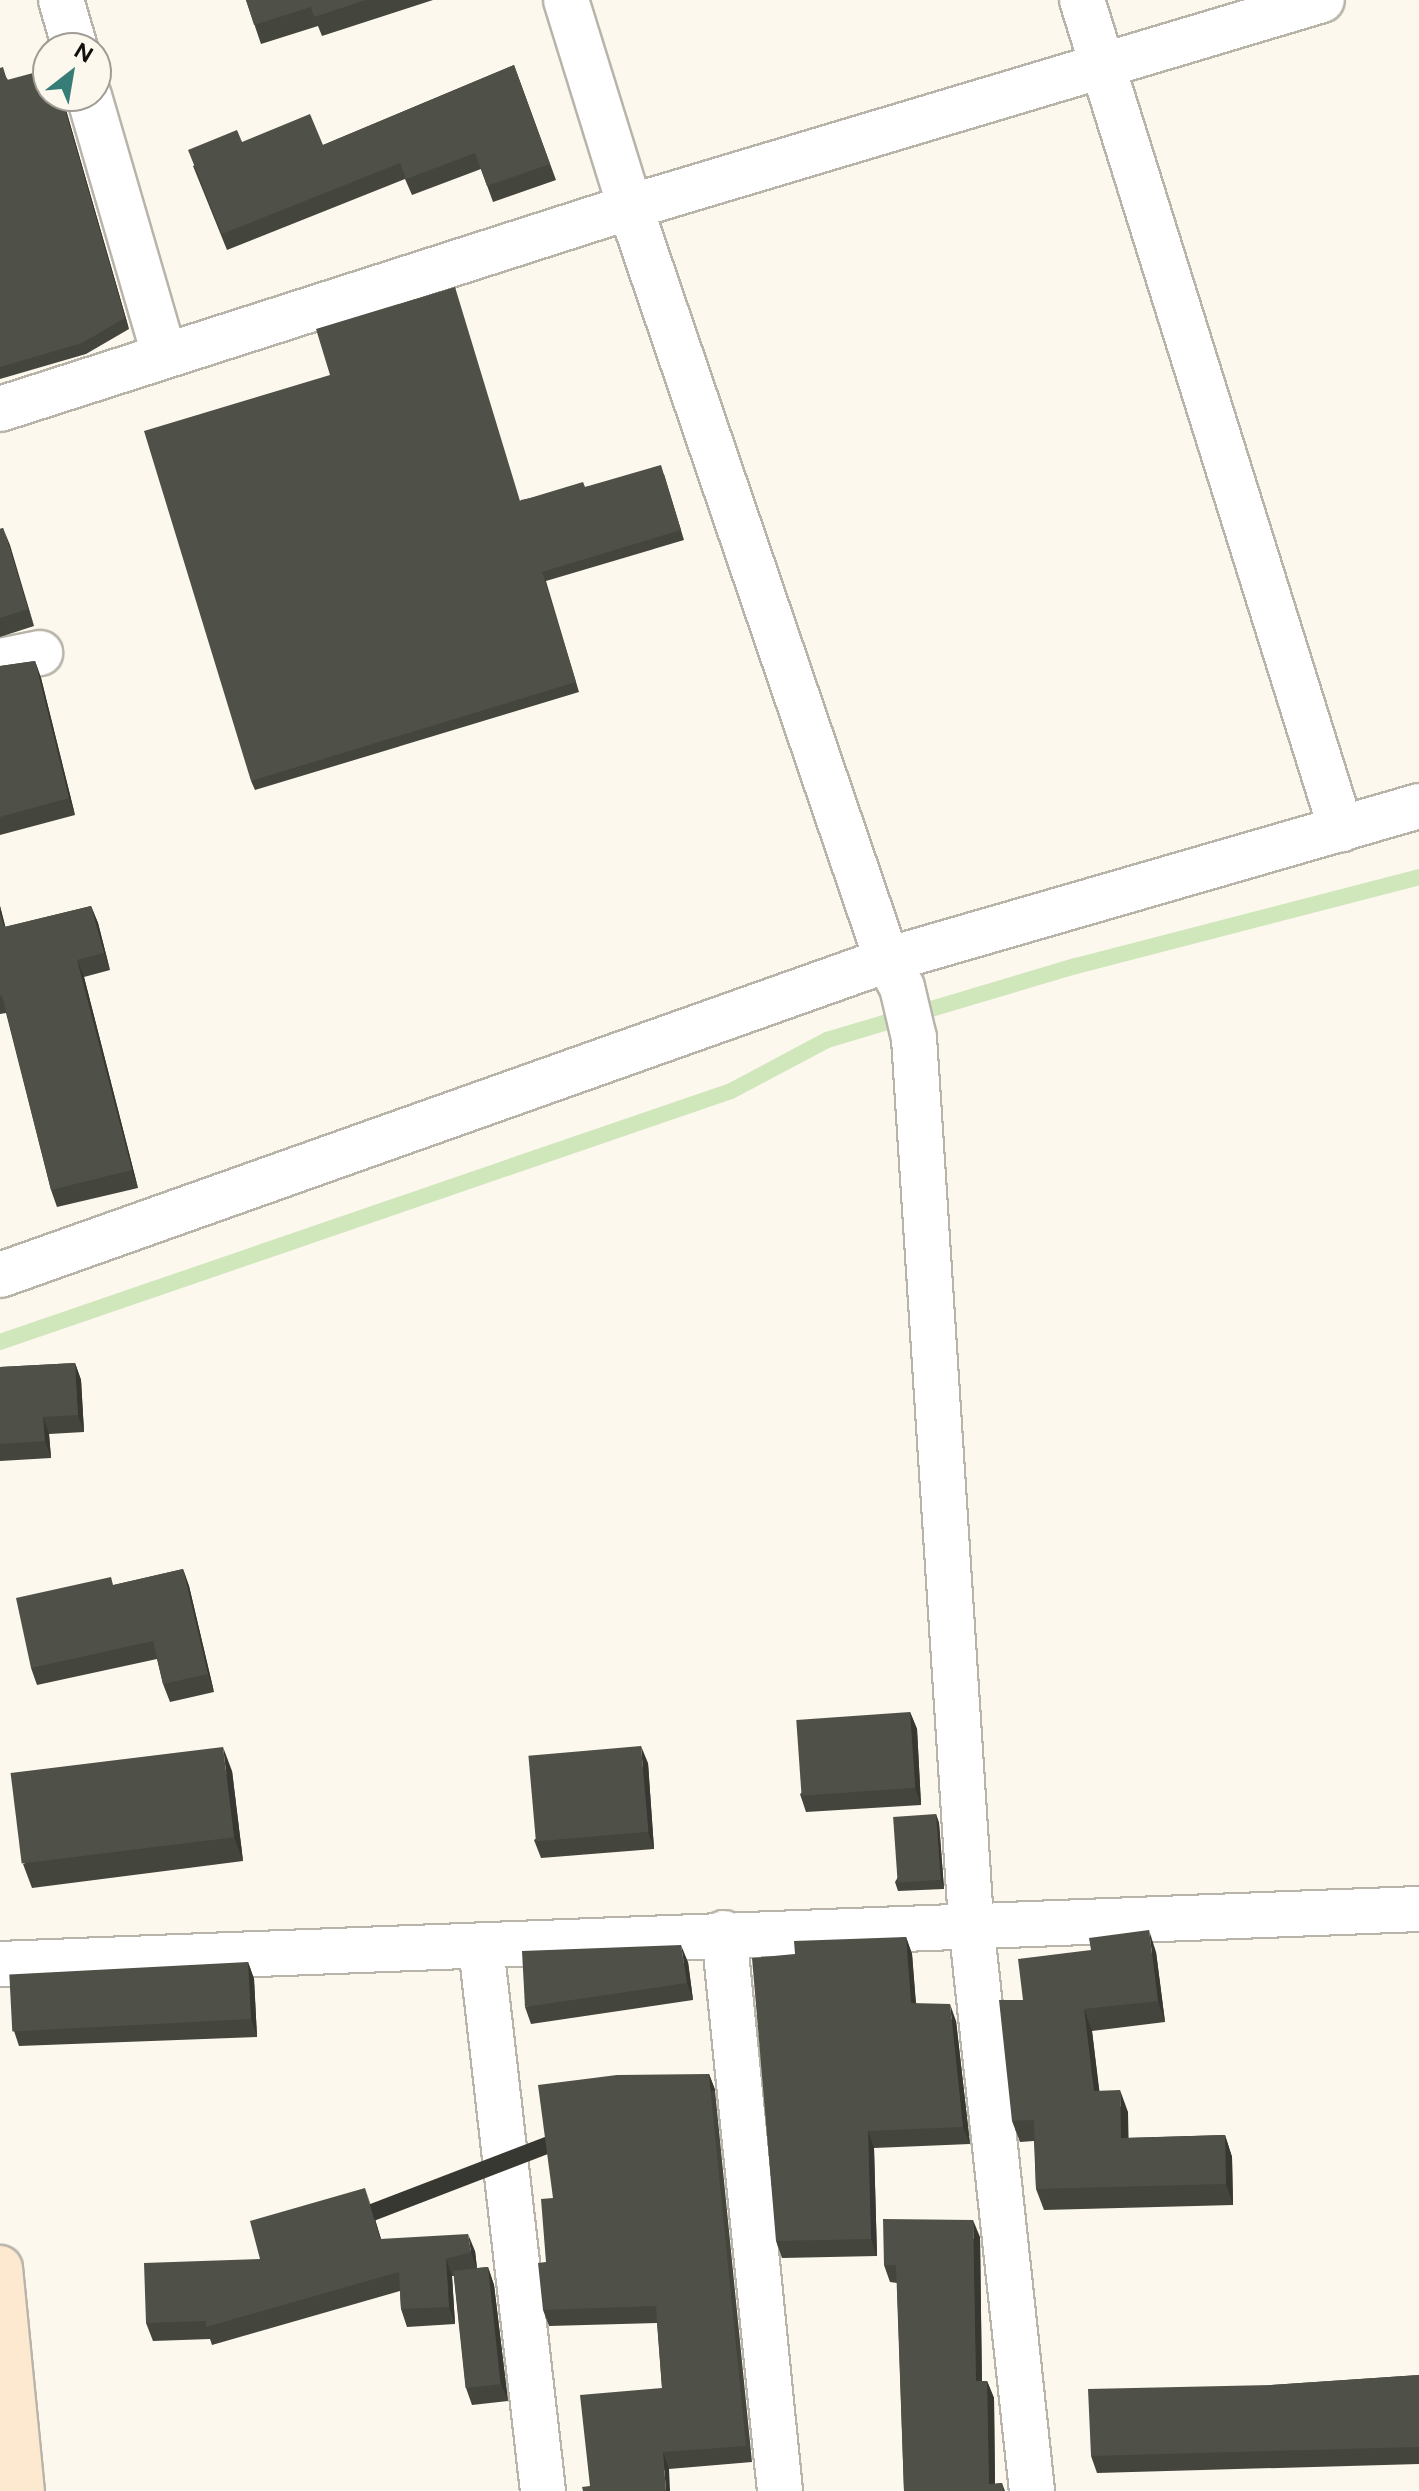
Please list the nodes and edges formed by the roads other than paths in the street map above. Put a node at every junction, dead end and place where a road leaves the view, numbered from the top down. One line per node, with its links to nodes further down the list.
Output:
1 (61, 0): 5 (street)
2 (566, 0): 8 (street)
3 (1082, 0): 6 (street)
4 (1322, 0): 6 (street)
5 (70, 32)
6 (1101, 63): 8 (street); 12 (street)
7 (94, 112): 9 (street)
8 (630, 207): 9 (street); 13 (street)
9 (164, 354): 10 (street)
10 (0, 409)
11 (1419, 806): 12 (street)
12 (1341, 829): 13 (street)
13 (894, 974): 14 (street); 16 (street)
14 (0, 1275)
15 (1419, 1909): 16 (street)
16 (971, 1923): 17 (street); 24 (street)
17 (724, 1933): 18 (street); 23 (street)
18 (481, 1947): 19 (street); 22 (street)
19 (0, 1964)
20 (0, 2268): 21 (main road)
21 (22, 2491)
22 (543, 2491)
23 (780, 2491)
24 (1032, 2491)

